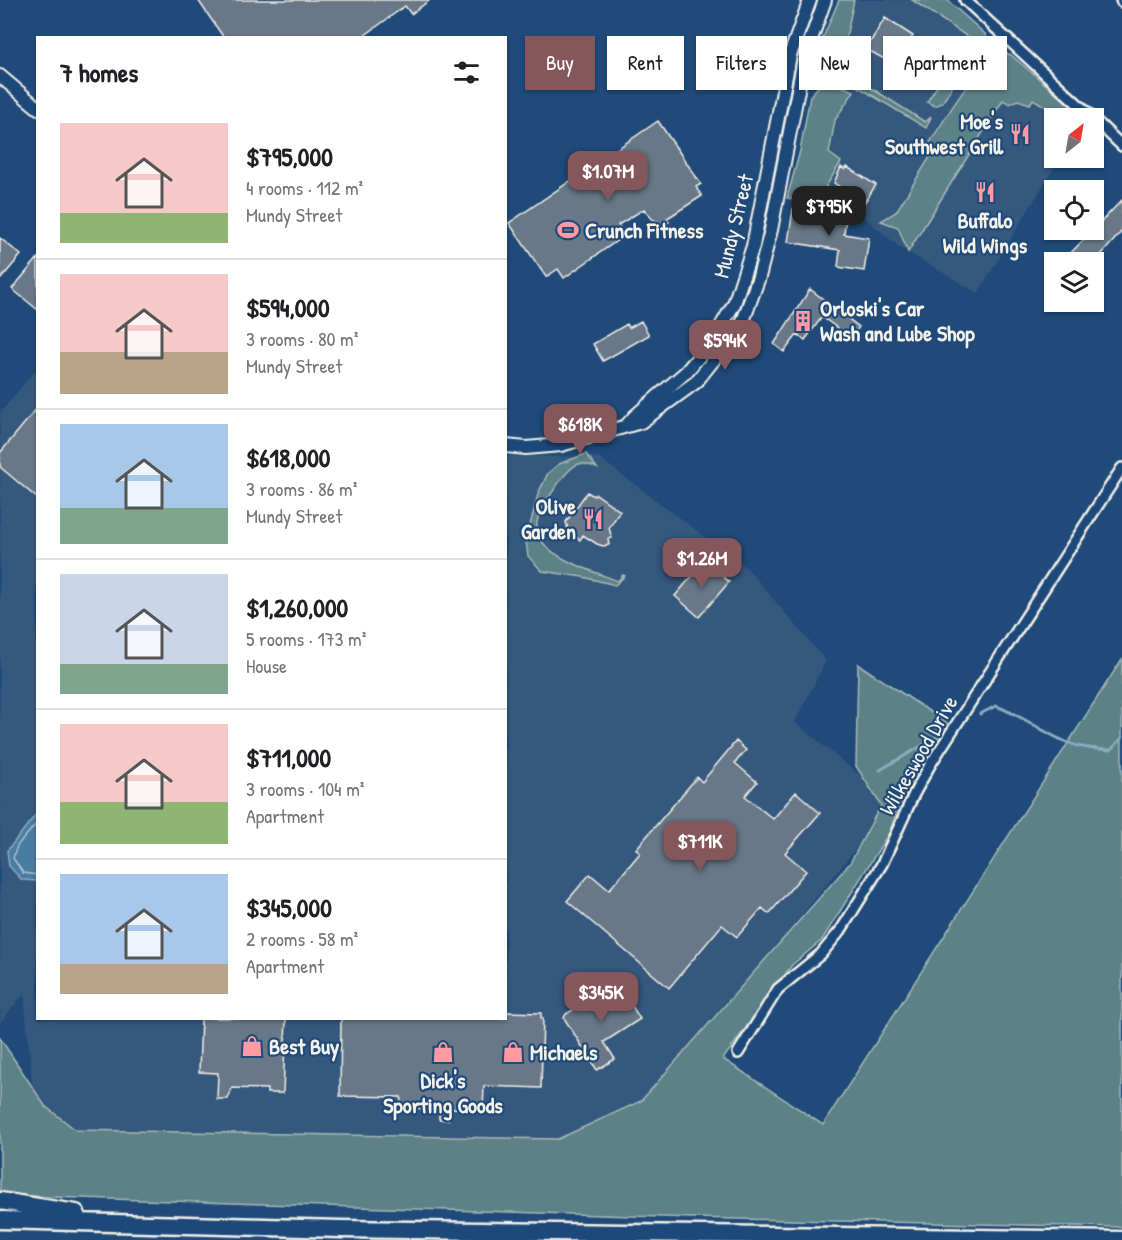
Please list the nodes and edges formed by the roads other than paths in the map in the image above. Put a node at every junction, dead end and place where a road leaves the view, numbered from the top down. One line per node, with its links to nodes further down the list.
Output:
1 (810, 0): 9 (main road, Mundy Street)
2 (825, 0): 9 (main road, Mundy Street)
3 (965, 0): 6 (street)
4 (0, 76): 5 (main road)
5 (36, 106)
6 (1081, 108)
7 (1104, 129): 8 (street)
8 (1122, 146)
9 (627, 425): 10 (main road, Mundy Street)
10 (507, 446)
11 (1122, 468): 12 (street, Wilkeswood Drive)
12 (738, 1053)
13 (0, 1202): 15 (highway)
14 (0, 1220): 15 (highway)
15 (142, 1223): 16 (highway)
16 (1122, 1240)

